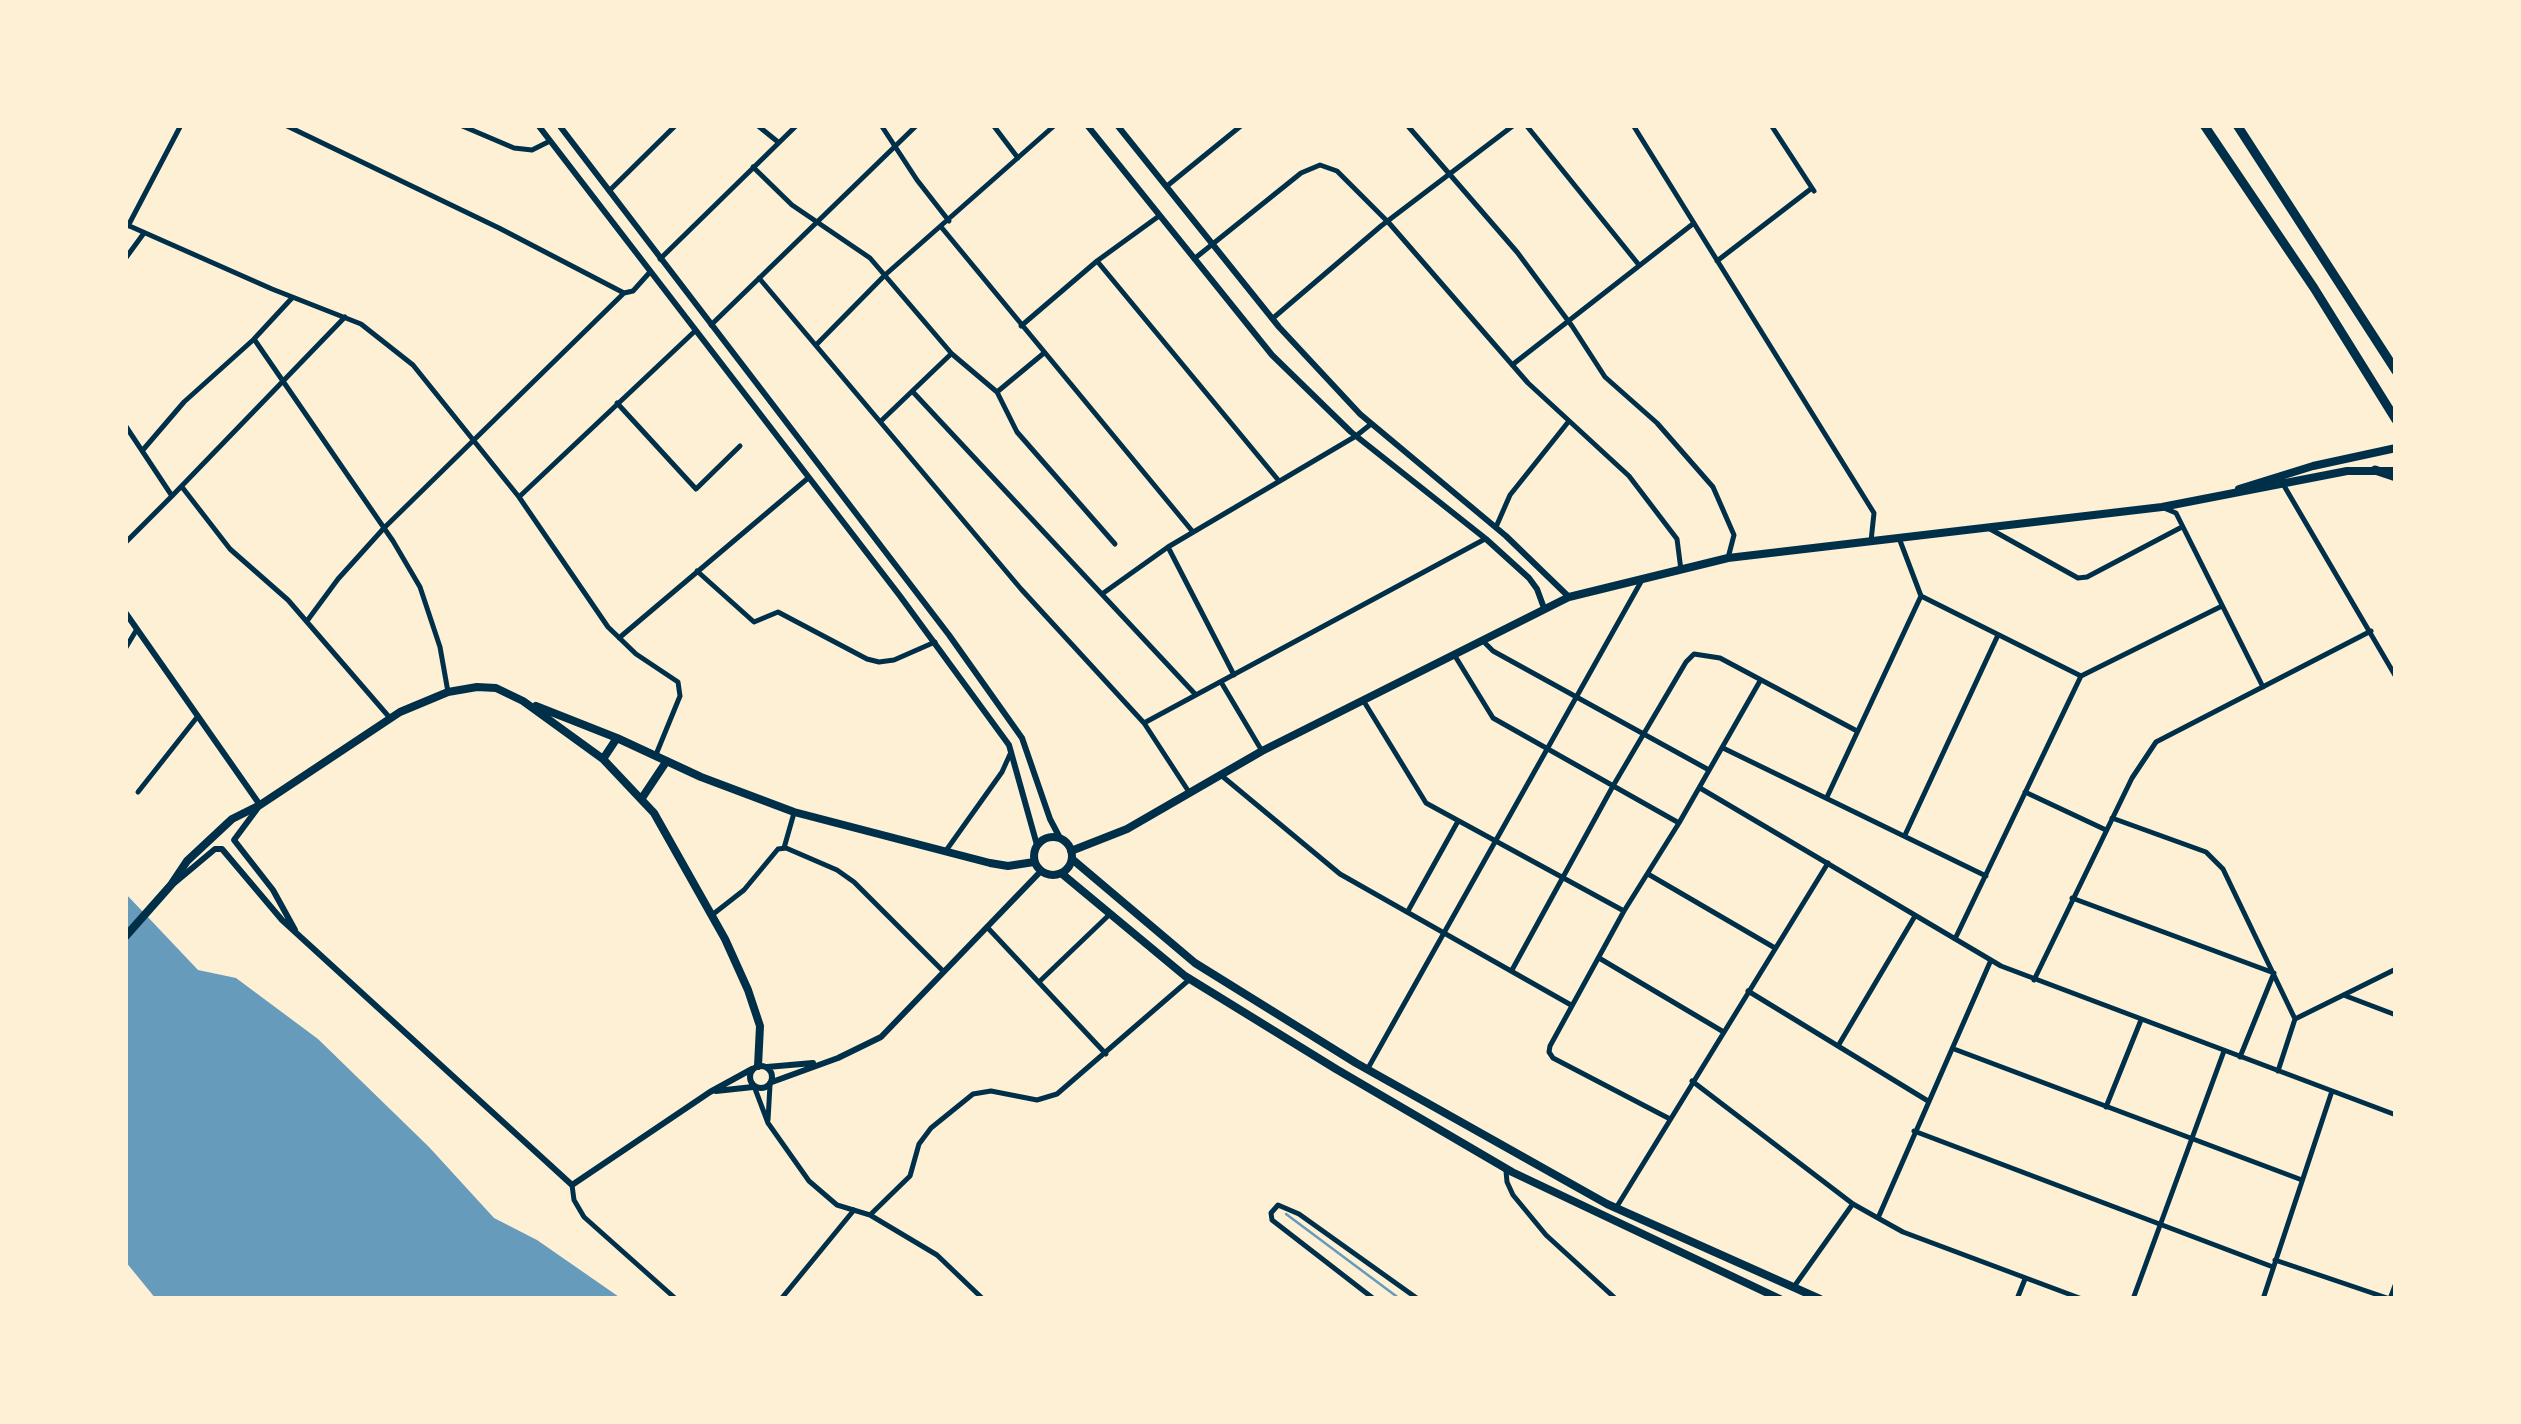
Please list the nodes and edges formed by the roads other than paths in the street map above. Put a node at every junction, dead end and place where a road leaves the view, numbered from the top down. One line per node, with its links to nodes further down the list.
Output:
1 (181, 125): 36 (street)
2 (285, 125): 49 (street)
3 (460, 125): 23 (street)
4 (538, 125): 23 (street)
5 (558, 125): 30 (street)
6 (676, 125): 30 (street)
7 (757, 125): 24 (street)
8 (797, 125): 24 (street)
9 (880, 125): 25 (street)
10 (916, 125): 25 (street)
11 (992, 125): 26 (street)
12 (1056, 125): 26 (street)
13 (1087, 125): 31 (street)
14 (1116, 125): 29 (street)
15 (1242, 125): 29 (street)
16 (1406, 125): 28 (street)
17 (1514, 125): 28 (street)
18 (1526, 125): 45 (street)
19 (1634, 125): 34 (street)
20 (1771, 125): 44 (street)
21 (2204, 125): 68 (highway)
22 (2237, 125): 62 (highway)
23 (550, 141): 46 (street)
24 (778, 143): 27 (street)
25 (896, 148): 32 (street); 35 (street)
26 (1018, 158): 32 (street)
27 (753, 167): 35 (street); 40 (street)
28 (1449, 176): 33 (street); 52 (street)
29 (1165, 188): 39 (street)
30 (609, 191): 40 (street)
31 (1160, 216): 42 (street); 43 (street)
32 (949, 221): 37 (street)
33 (1387, 222): 39 (street); 53 (street); 61 (street)
34 (1694, 222): 44 (street); 45 (street)
35 (817, 223): 47 (street); 48 (street)
36 (126, 225): 38 (street)
37 (942, 228): 47 (street); 55 (street)
38 (144, 233): 41 (street); 50 (street)
39 (1210, 244): 42 (street); 53 (street)
40 (660, 258): 54 (street)
41 (125, 259)
42 (1194, 259): 72 (street)
43 (1097, 261): 55 (street); 80 (street)
44 (1716, 261): 94 (street)
45 (1639, 265): 52 (street)
46 (650, 272): 49 (street); 56 (street)
47 (884, 276): 58 (street); 60 (street)
48 (759, 278): 54 (street); 58 (street)
49 (624, 293): 73 (street)
50 (292, 298): 51 (street); 57 (street)
51 (346, 317): 63 (street); 73 (street)
52 (1567, 318): 61 (street); 98 (street)
53 (1272, 319): 70 (street)
54 (711, 326): 157 (street)
55 (1021, 326): 59 (street)
56 (695, 331): 66 (street); 79 (street)
57 (254, 339): 63 (street); 76 (street)
58 (817, 344): 67 (street)
59 (1044, 353): 65 (street); 91 (street)
60 (952, 354): 64 (street); 65 (street)
61 (1512, 365): 69 (street)
62 (2396, 371)
63 (282, 385): 82 (street); 88 (street)
64 (913, 392): 67 (street); 102 (street)
65 (997, 392): 96 (street)
66 (617, 403): 74 (street); 84 (street)
67 (881, 420): 130 (street)
68 (2396, 420)
69 (1569, 421): 87 (street); 99 (street)
70 (1372, 424): 72 (street); 87 (street)
71 (125, 426): 76 (street)
72 (1356, 436): 80 (street); 92 (street)
73 (474, 438): 84 (street); 88 (street)
74 (740, 446)
75 (2396, 448): 85 (main road)
76 (142, 451): 83 (street)
77 (2375, 470): 78 (highway); 81 (main road)
78 (2396, 474)
79 (807, 479): 100 (street); 114 (street)
80 (1279, 482): 91 (street)
81 (2283, 484): 85 (main road); 110 (street)
82 (182, 487): 83 (street); 108 (street)
83 (172, 496): 95 (street)
84 (520, 497): 112 (street)
85 (2211, 498): 86 (main road)
86 (2162, 507): 89 (street); 90 (main road)
87 (1496, 527): 104 (street)
88 (384, 528): 108 (street); 123 (street)
89 (2180, 528): 90 (street); 105 (street)
90 (1990, 529): 93 (main road)
91 (1193, 532): 97 (street)
92 (1486, 538): 106 (street); 117 (street)
93 (1899, 538): 94 (main road); 103 (street)
94 (1871, 541): 98 (main road)
95 (125, 543)
96 (1114, 544)
97 (1168, 547): 102 (street); 117 (street)
98 (1728, 558): 99 (main road)
99 (1681, 570): 101 (main road)
100 (697, 572): 112 (street); 114 (street)
101 (1642, 579): 104 (main road); 125 (street)
102 (1102, 594): 124 (street)
103 (1921, 596): 111 (street); 131 (street)
104 (1569, 597): 106 (main road)
105 (2222, 606): 118 (street); 122 (street)
106 (1544, 608): 113 (main road)
107 (125, 612): 109 (street)
108 (307, 621): 129 (street)
109 (137, 629): 115 (street); 128 (street)
110 (2371, 630): 119 (street); 122 (street)
111 (1998, 635): 118 (street); 156 (street)
112 (618, 638): 138 (street)
113 (1482, 639): 116 (main road); 125 (street)
114 (935, 642): 137 (street)
115 (125, 649)
116 (1454, 653): 126 (main road); 135 (street)
117 (1234, 675): 121 (street)
118 (2081, 676): 146 (street)
119 (2396, 677)
120 (1760, 681): 131 (street); 132 (street); 134 (street)
121 (1221, 682): 124 (street); 136 (street)
122 (2263, 686): 152 (street)
123 (448, 692): 127 (main road); 129 (main road)
124 (1196, 695): 130 (street)
125 (1577, 698): 132 (street); 135 (street)
126 (1364, 700): 136 (main road); 153 (street)
127 (523, 701): 133 (main road); 139 (main road)
128 (198, 716): 145 (street); 150 (street)
129 (390, 718): 150 (main road)
130 (1144, 723): 147 (street)
131 (1857, 731): 149 (street)
132 (1644, 734): 141 (street); 143 (street)
133 (616, 738): 138 (main road); 139 (main road)
134 (1722, 748): 141 (street); 149 (street)
135 (1548, 749): 143 (street); 158 (street)
136 (1262, 751): 142 (main road)
137 (1011, 752): 159 (street); 161 (street)
138 (656, 757): 140 (main road)
139 (603, 760): 148 (main road)
140 (666, 762): 148 (main road); 151 (main road)
141 (1709, 770): 144 (street)
142 (1222, 776): 147 (main road); 173 (street)
143 (1613, 786): 154 (street); 168 (street)
144 (1700, 788): 154 (street); 164 (street)
145 (138, 792)
146 (2026, 792): 155 (street); 169 (street)
147 (1191, 794): 162 (main road)
148 (642, 798): 175 (main road)
149 (1827, 798): 156 (street)
150 (260, 805): 170 (main road); 179 (street)
151 (794, 812): 160 (street); 161 (main road)
152 (2112, 818): 155 (street); 188 (street)
153 (1458, 822): 158 (street); 173 (street)
154 (1679, 823): 166 (street)
155 (2106, 830): 171 (street)
156 (1905, 835): 169 (street)
157 (1060, 838): 159 (main road); 162 (main road)
158 (1496, 840): 168 (street); 178 (street)
159 (1037, 845): 163 (main road)
160 (784, 848): 175 (street); 187 (street)
161 (945, 852): 163 (main road)
162 (1072, 855): 167 (main road); 206 (main road)
163 (1034, 862): 165 (main road)
164 (1828, 864): 176 (street); 182 (street)
165 (1041, 872): 167 (main road); 177 (street)
166 (1647, 873): 172 (street); 182 (street)
167 (1061, 874): 174 (main road)
168 (1563, 875): 172 (street); 185 (street)
169 (1986, 876): 181 (street)
170 (171, 885): 179 (street); 180 (main road)
171 (2072, 898): 188 (street); 190 (street)
172 (1624, 911): 183 (street)
173 (1408, 912): 178 (street)
174 (1110, 914): 189 (main road); 191 (street)
175 (712, 915): 205 (main road)
176 (1915, 916): 181 (street); 199 (street)
177 (988, 927): 187 (street); 191 (street)
178 (1444, 932): 185 (street); 206 (street)
179 (298, 935): 224 (street)
180 (125, 936)
181 (1955, 940): 184 (street)
182 (1774, 948): 192 (street)
183 (1599, 958): 194 (street); 198 (street)
184 (1991, 960): 190 (street); 200 (street)
185 (1512, 970): 194 (street)
186 (2396, 970): 193 (street)
187 (944, 972): 204 (street)
188 (2274, 973): 196 (street); 203 (street)
189 (1190, 979): 202 (street); 221 (main road)
190 (2034, 980): 197 (street)
191 (1040, 982): 202 (street)
192 (1748, 991): 198 (street); 199 (street)
193 (2346, 996): 195 (street); 196 (street)
194 (1571, 1005): 216 (street)
195 (2396, 1015)
196 (2295, 1019): 207 (street)
197 (2140, 1020): 201 (street); 214 (street)
198 (1722, 1032): 208 (street)
199 (1838, 1046): 213 (street)
200 (1954, 1049): 213 (street); 214 (street)
201 (2224, 1051): 203 (street); 220 (street)
202 (1106, 1054): 228 (street)
203 (2240, 1057): 207 (street)
204 (824, 1062): 205 (street); 209 (street)
205 (759, 1068): 209 (street); 210 (street); 212 (street)
206 (1367, 1070): 218 (main road)
207 (2278, 1071): 211 (street)
208 (1692, 1081): 216 (street); 225 (street)
209 (771, 1084): 210 (street); 217 (street)
210 (754, 1086): 212 (street); 217 (street)
211 (2332, 1091): 215 (street); 223 (street)
212 (710, 1092): 224 (street)
213 (1928, 1101): 219 (street)
214 (2106, 1107): 220 (street)
215 (2396, 1115)
216 (1670, 1118): 226 (street)
217 (768, 1124): 227 (street)
218 (1474, 1130): 221 (main road); 226 (main road)
219 (1914, 1131): 229 (street); 230 (street)
220 (2191, 1139): 223 (street); 230 (street)
221 (1465, 1145): 222 (main road)
222 (1506, 1170): 240 (street); 241 (main road)
223 (2302, 1180): 231 (street)
224 (572, 1185): 235 (street)
225 (1853, 1204): 229 (street); 234 (street)
226 (1616, 1208): 234 (main road)
227 (854, 1210): 228 (street); 236 (street)
228 (870, 1214): 237 (street)
229 (1878, 1218): 232 (street)
230 (2160, 1223): 231 (street); 245 (street)
231 (2274, 1263): 246 (street); 247 (street)
232 (2025, 1278): 243 (street); 244 (street)
233 (2396, 1283): 247 (street)
234 (1793, 1288): 242 (main road)
235 (676, 1299)
236 (781, 1299)
237 (982, 1299)
238 (1374, 1299): 239 (street)
239 (1418, 1299)
240 (1616, 1299)
241 (1780, 1299)
242 (1820, 1299)
243 (2016, 1299)
244 (2082, 1299)
245 (2134, 1299)
246 (2264, 1299)
247 (2390, 1299)

